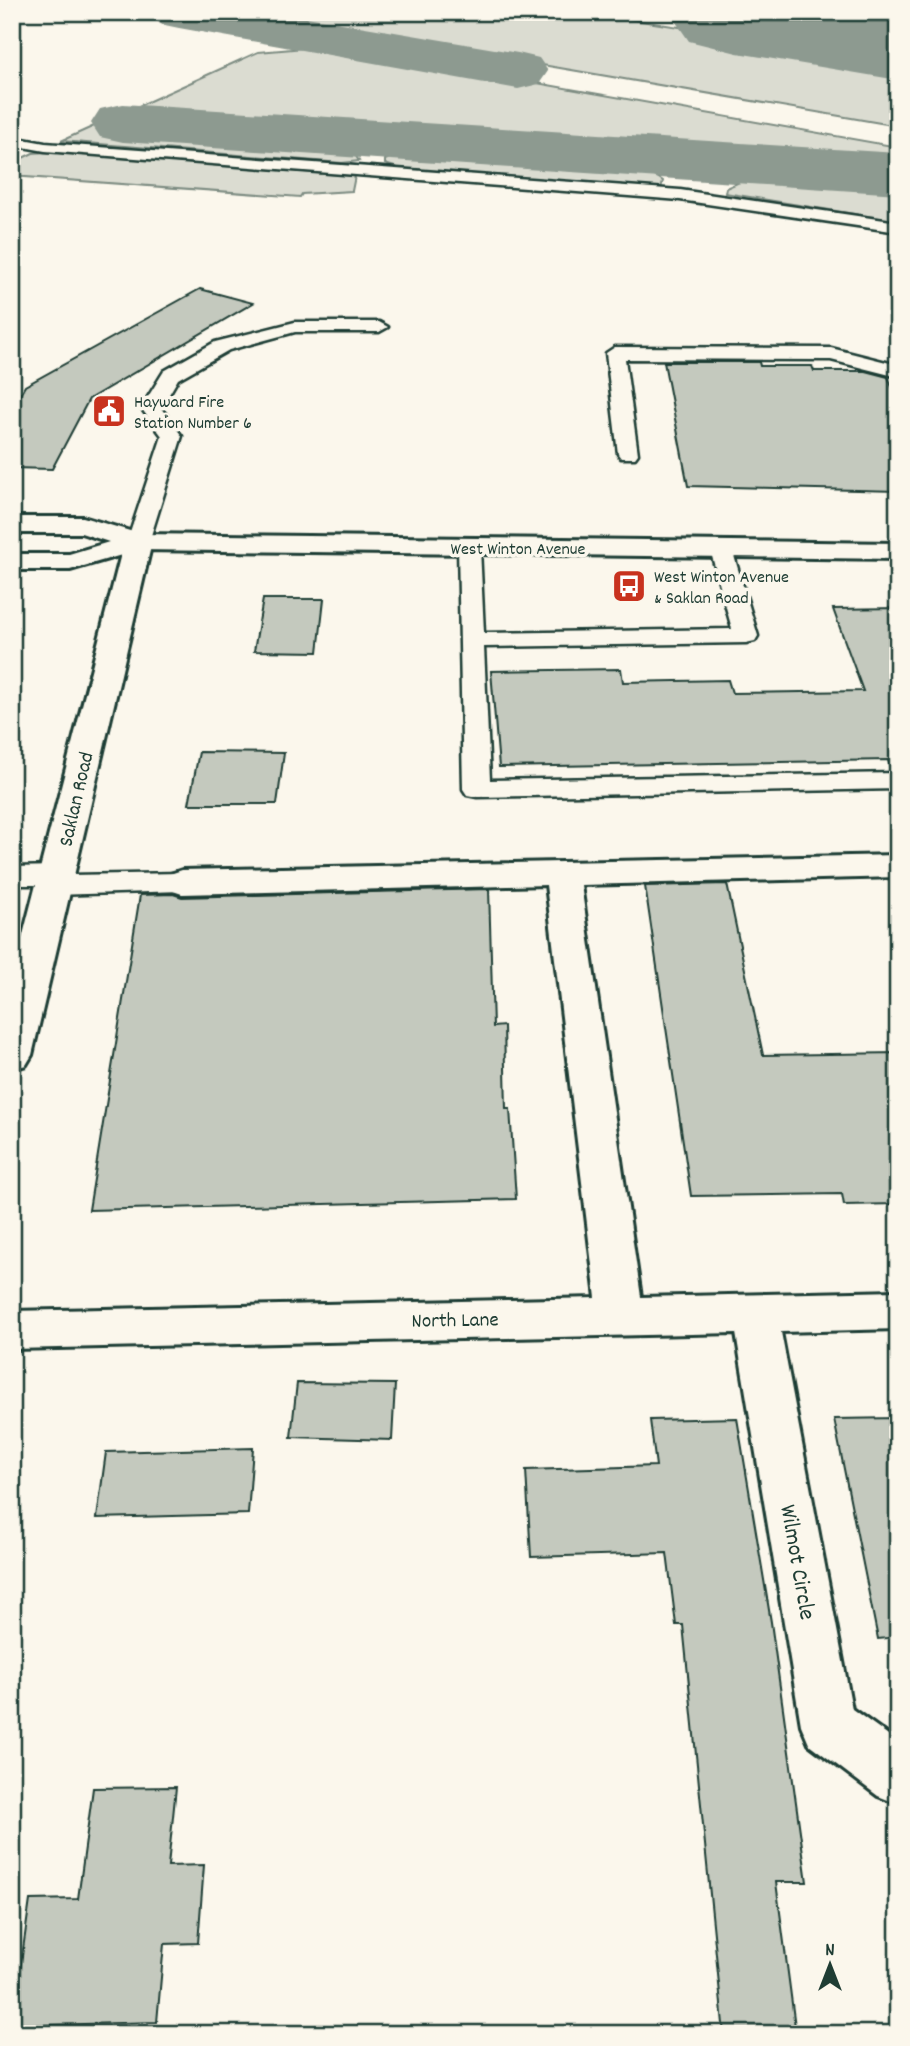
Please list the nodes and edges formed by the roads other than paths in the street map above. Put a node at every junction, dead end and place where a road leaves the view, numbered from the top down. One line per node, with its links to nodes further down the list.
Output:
1 (17, 145): 2 (lane)
2 (898, 227)
3 (379, 327): 7 (lane)
4 (898, 371): 5 (lane)
5 (628, 454)
6 (12, 525): 7 (street, West Winton Avenue)
7 (138, 542): 8 (street, West Winton Avenue); 11 (street, West Winton Avenue); 17 (street, Saklan Road)
8 (469, 548): 9 (street, West Winton Avenue); 12 (lane)
9 (721, 549): 10 (street, West Winton Avenue); 12 (lane)
10 (898, 551)
11 (14, 566)
12 (472, 640): 13 (lane)
13 (898, 781)
14 (898, 866): 15 (street)
15 (562, 875): 18 (street); 22 (street)
16 (12, 876): 17 (lane)
17 (56, 880): 18 (lane); 19 (street, Saklan Road)
18 (182, 882)
19 (12, 1055)
20 (898, 1310): 21 (street, North Lane)
21 (755, 1313): 22 (street, North Lane); 24 (street, Wilmot Circle)
22 (621, 1316): 23 (street, North Lane)
23 (12, 1330)
24 (898, 1776)

